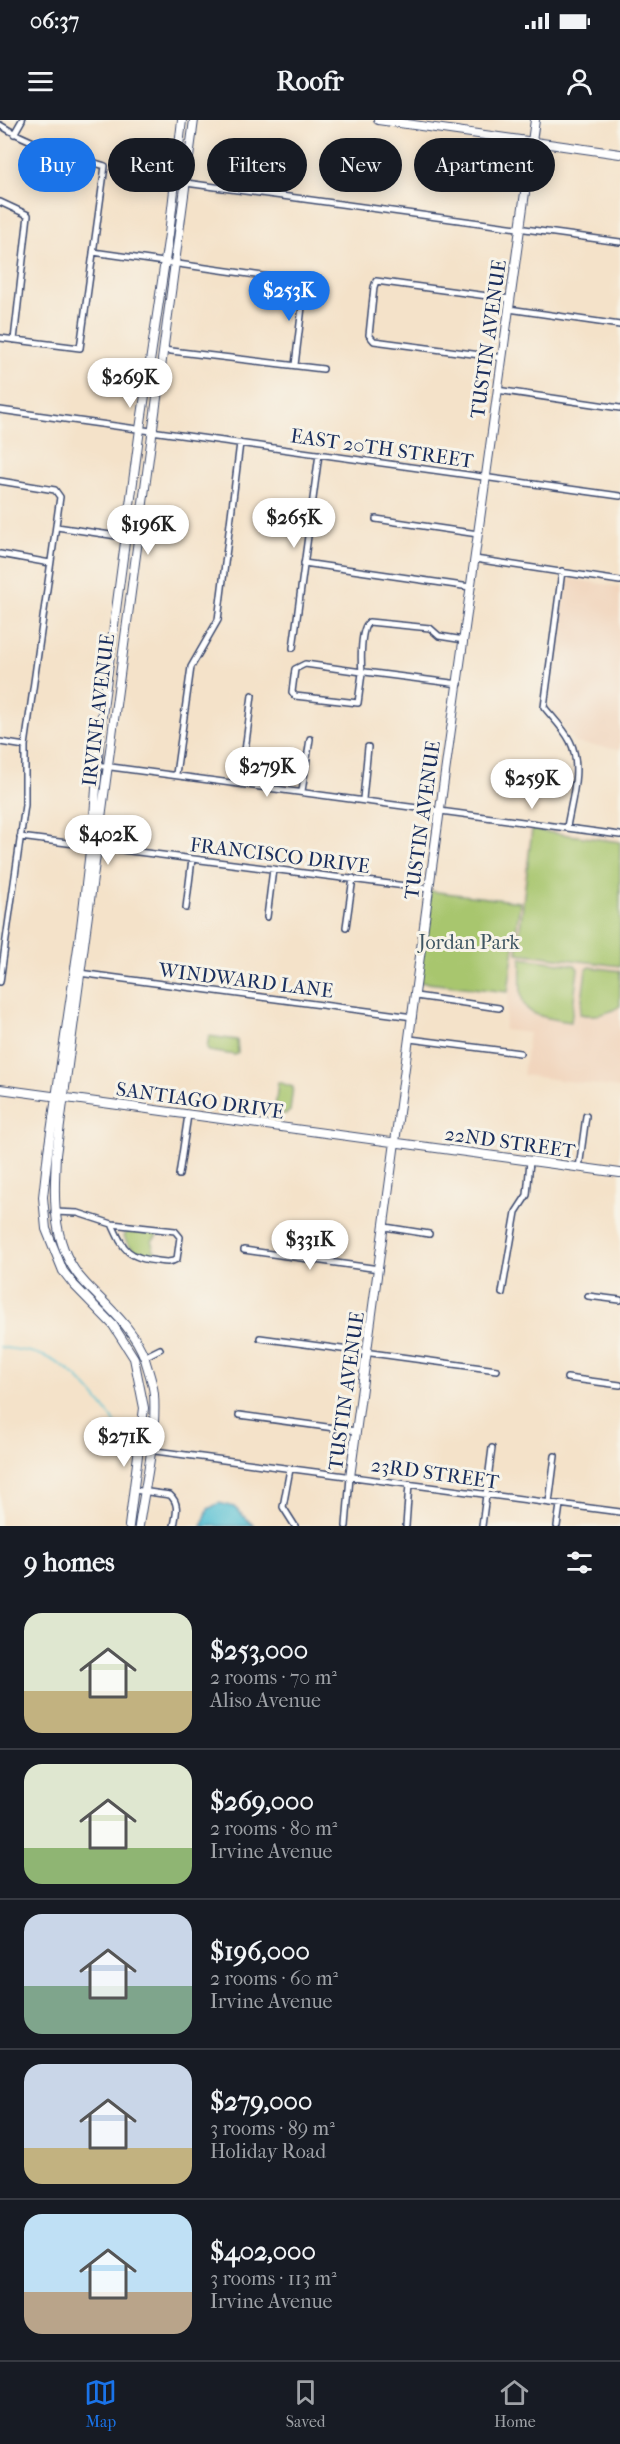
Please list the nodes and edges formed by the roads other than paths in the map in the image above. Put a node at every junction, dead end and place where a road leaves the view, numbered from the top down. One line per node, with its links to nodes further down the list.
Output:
1 (22, 120): 7 (street)
2 (182, 120): 20 (main road, IRVINE AVENUE)
3 (194, 120): 8 (main road, IRVINE AVENUE)
4 (378, 120): 9 (main road)
5 (535, 120): 10 (main road, TUSTIN AVENUE)
6 (0, 125): 7 (street)
7 (14, 134): 19 (street)
8 (192, 138)
9 (504, 138)
10 (533, 138)
11 (555, 145): 12 (main road)
12 (620, 154)
13 (195, 184): 17 (street)
14 (185, 192): 21 (main road, IRVINE AVENUE)
15 (525, 192): 17 (main road, TUSTIN AVENUE)
16 (0, 202): 26 (street)
17 (520, 228): 18 (street); 22 (main road, TUSTIN AVENUE)
18 (620, 242)
19 (93, 252): 20 (street); 26 (street)
20 (164, 263): 21 (street); 34 (main road, IRVINE AVENUE)
21 (176, 265): 27 (main road, IRVINE AVENUE); 29 (street)
22 (510, 299): 23 (main road, TUSTIN AVENUE); 28 (street)
23 (509, 309): 24 (street); 28 (main road, TUSTIN AVENUE)
24 (620, 325)
25 (0, 338): 26 (street)
26 (14, 339)
27 (163, 350): 29 (street); 35 (main road, IRVINE AVENUE)
28 (503, 358): 31 (main road, TUSTIN AVENUE)
29 (295, 365): 30 (street)
30 (323, 369)
31 (498, 390): 32 (street); 38 (main road, TUSTIN AVENUE)
32 (620, 408)
33 (0, 410): 34 (street, EAST 20TH STREET)
34 (140, 429): 35 (street, EAST 20TH STREET); 44 (main road, IRVINE AVENUE)
35 (153, 430): 36 (street, EAST 20TH STREET); 45 (main road, IRVINE AVENUE)
36 (240, 443): 37 (street, EAST 20TH STREET); 64 (street)
37 (320, 454): 38 (street, EAST 20TH STREET); 49 (street)
38 (485, 477): 40 (street, EAST 20TH STREET); 43 (main road, TUSTIN AVENUE)
39 (0, 481): 42 (street)
40 (620, 496)
41 (376, 519): 43 (street)
42 (57, 527): 44 (street); 48 (street)
43 (478, 534): 47 (main road, TUSTIN AVENUE)
44 (125, 537): 45 (street); 62 (main road, IRVINE AVENUE)
45 (137, 539): 63 (main road, IRVINE AVENUE)
46 (0, 555): 48 (street)
47 (475, 558): 50 (street); 52 (main road, TUSTIN AVENUE)
48 (51, 563): 60 (street)
49 (304, 563): 52 (street); 54 (street)
50 (562, 571): 51 (street); 69 (street)
51 (620, 581)
52 (470, 587): 53 (main road, TUSTIN AVENUE)
53 (464, 640): 55 (street); 56 (main road, TUSTIN AVENUE)
54 (293, 648)
55 (364, 672): 55 (street); 56 (street)
56 (459, 684): 68 (main road, TUSTIN AVENUE)
57 (252, 695): 65 (street)
58 (310, 739): 66 (street)
59 (0, 742): 60 (street)
60 (25, 746): 71 (street)
61 (368, 747): 67 (street)
62 (96, 765): 63 (street); 72 (main road, IRVINE AVENUE)
63 (108, 766): 64 (street); 72 (main road, IRVINE AVENUE)
64 (176, 774): 65 (street)
65 (241, 783): 66 (street)
66 (302, 791): 67 (street)
67 (363, 799): 68 (street)
68 (441, 809): 69 (street); 76 (main road, TUSTIN AVENUE)
69 (567, 827): 70 (street)
70 (620, 835)
71 (20, 837): 72 (street, FRANCISCO DRIVE); 80 (street)
72 (94, 847): 73 (street, FRANCISCO DRIVE); 81 (main road, IRVINE AVENUE)
73 (192, 859): 74 (street, FRANCISCO DRIVE); 77 (street)
74 (273, 869): 75 (street, FRANCISCO DRIVE); 78 (street)
75 (352, 878): 76 (street, FRANCISCO DRIVE); 79 (street)
76 (429, 889): 83 (main road, TUSTIN AVENUE)
77 (186, 908)
78 (267, 916)
79 (346, 927)
80 (2, 946): 82 (street)
81 (78, 973): 85 (street, WINDWARD LANE); 89 (main road, IRVINE AVENUE)
82 (0, 982)
83 (416, 996): 84 (street); 85 (main road, TUSTIN AVENUE)
84 (499, 1008)
85 (413, 1017): 86 (main road, TUSTIN AVENUE)
86 (410, 1039): 87 (street); 92 (main road, TUSTIN AVENUE)
87 (520, 1053)
88 (0, 1089): 89 (main road, SANTIAGO DRIVE)
89 (61, 1098): 90 (main road, SANTIAGO DRIVE); 94 (main road, IRVINE AVENUE); 98 (main road, IRVINE AVENUE)
90 (188, 1114): 92 (main road, SANTIAGO DRIVE); 97 (street)
91 (586, 1116): 95 (street)
92 (396, 1143): 93 (main road, 22ND STREET); 100 (main road, TUSTIN AVENUE)
93 (530, 1161): 95 (main road, 22ND STREET); 104 (street)
94 (46, 1167): 98 (main road); 117 (main road, IRVINE AVENUE)
95 (579, 1168): 96 (main road, 22ND STREET)
96 (620, 1173)
97 (179, 1175)
98 (54, 1212): 99 (street); 110 (main road, IRVINE AVENUE)
99 (112, 1224): 99 (street)
100 (385, 1227): 101 (street); 103 (main road, TUSTIN AVENUE)
101 (429, 1234)
102 (244, 1250): 103 (street)
103 (379, 1269): 109 (main road, TUSTIN AVENUE)
104 (502, 1293)
105 (588, 1296): 106 (street)
106 (620, 1300)
107 (260, 1338): 109 (street)
108 (160, 1349): 110 (street)
109 (369, 1353): 111 (street); 115 (main road, TUSTIN AVENUE)
110 (144, 1357): 118 (main road, IRVINE AVENUE)
111 (497, 1370)
112 (567, 1378): 113 (street)
113 (620, 1385)
114 (239, 1415): 115 (street)
115 (356, 1431): 121 (main road, TUSTIN AVENUE)
116 (492, 1448): 125 (street)
117 (140, 1449): 118 (street, 23RD STREET); 123 (main road, IRVINE AVENUE)
118 (150, 1450): 120 (street, 23RD STREET); 124 (main road, IRVINE AVENUE)
119 (555, 1456): 126 (street)
120 (290, 1469): 121 (street, 23RD STREET); 132 (street)
121 (351, 1477): 122 (street, 23RD STREET); 133 (street, TUSTIN AVENUE)
122 (410, 1484): 125 (street, 23RD STREET); 134 (street)
123 (134, 1490): 124 (street); 129 (main road, IRVINE AVENUE)
124 (144, 1492): 130 (main road, IRVINE AVENUE); 131 (street)
125 (486, 1496): 126 (street, 23RD STREET); 135 (street)
126 (549, 1503): 127 (street, 23RD STREET)
127 (560, 1505): 128 (street, 23RD STREET); 136 (street)
128 (620, 1512)
129 (129, 1526)
130 (139, 1526)
131 (174, 1526)
132 (295, 1526)
133 (345, 1526)
134 (406, 1526)
135 (482, 1526)
136 (557, 1526)

